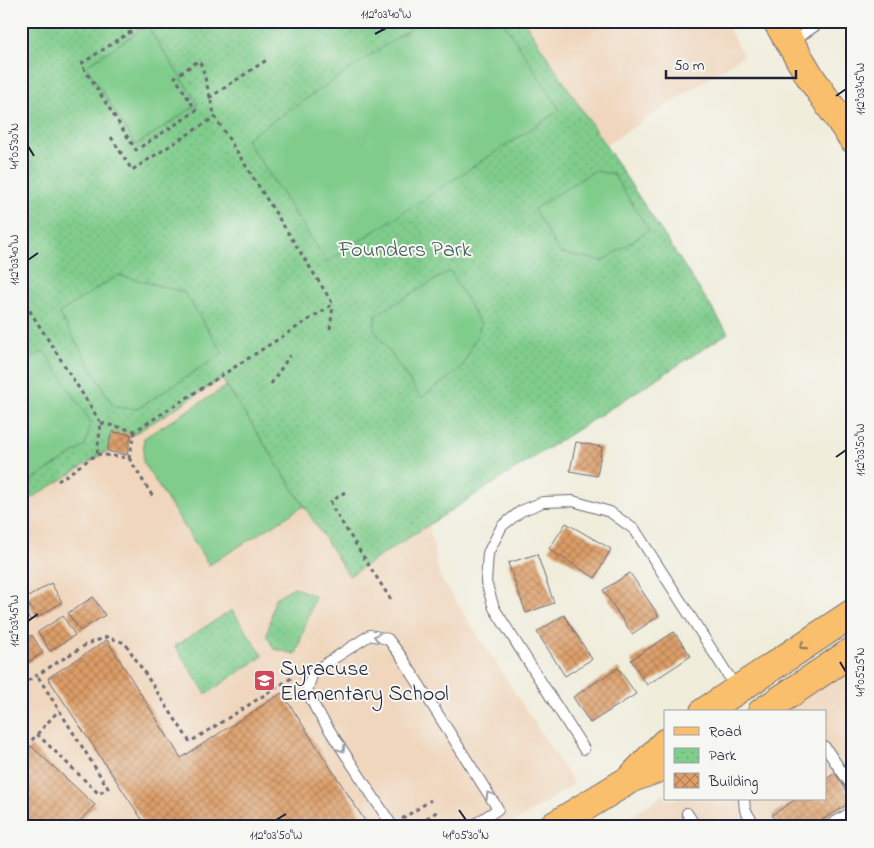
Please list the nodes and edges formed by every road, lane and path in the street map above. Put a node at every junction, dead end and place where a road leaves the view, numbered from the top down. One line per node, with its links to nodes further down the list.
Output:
1 (147, 21): 5 (path)
2 (822, 21): 3 (lane)
3 (784, 32): 8 (main road)
4 (268, 60): 5 (path)
5 (209, 98): 6 (path)
6 (215, 117): 7 (path); 10 (path)
7 (111, 137)
8 (853, 138)
9 (21, 297): 14 (path)
10 (333, 304): 11 (path); 15 (path)
11 (330, 330)
12 (290, 355): 13 (path)
13 (271, 384)
14 (101, 423): 15 (path); 16 (path)
15 (135, 432): 17 (path)
16 (96, 454): 17 (path); 18 (path)
17 (129, 458): 20 (path)
18 (58, 481)
19 (345, 492): 21 (path)
20 (153, 497)
21 (393, 603)
22 (853, 613): 27 (main road, one-way to 27)
23 (853, 651): 30 (main road)
24 (37, 675): 25 (path); 26 (path); 28 (path)
25 (293, 677)
26 (21, 685)
27 (737, 690): 29 (main road); 34 (lane)
28 (59, 710): 31 (path); 31 (path)
29 (707, 710)
30 (765, 710)
31 (37, 734): 35 (path)
32 (664, 744): 37 (main road)
33 (826, 748): 38 (lane)
34 (584, 749)
35 (21, 752)
36 (664, 766): 37 (main road)
37 (632, 778): 47 (main road)
38 (853, 788)
39 (431, 800): 44 (path)
40 (744, 800): 49 (lane)
41 (438, 811): 45 (path)
42 (853, 811): 50 (lane)
43 (687, 813): 48 (lane)
44 (393, 826): 46 (lane, one-way to 44)
45 (413, 827)
46 (471, 827)
47 (552, 827)
48 (696, 827)
49 (756, 827)
50 (827, 827)

